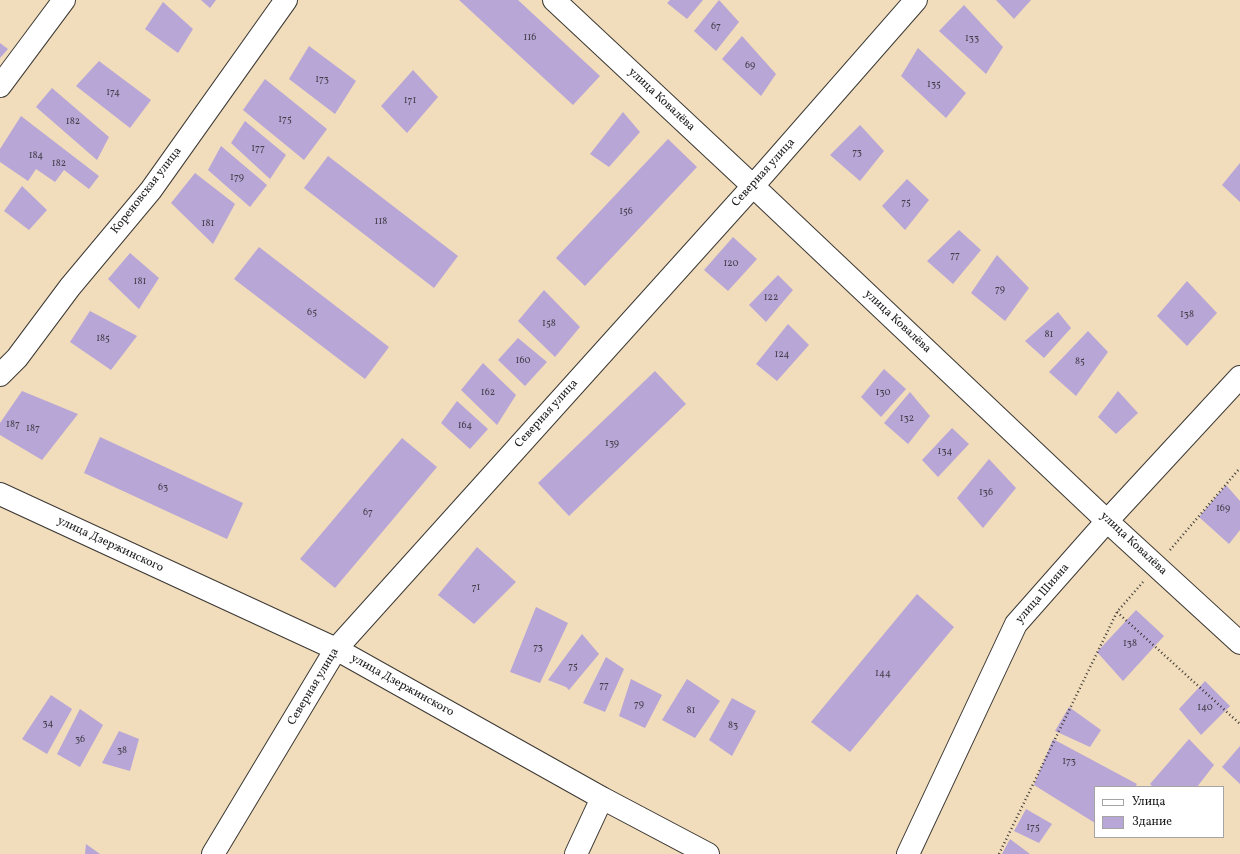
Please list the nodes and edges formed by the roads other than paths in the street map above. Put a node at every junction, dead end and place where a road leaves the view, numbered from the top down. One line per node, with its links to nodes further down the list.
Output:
1 (64, 0): 5 (street)
2 (286, 0): 7 (street, Кореновская улица)
3 (554, 0): 6 (street, улица Ковалёва)
4 (916, 0): 6 (street, Северная улица)
5 (0, 86)
6 (753, 186): 10 (street, улица Ковалёва); 12 (street, Северная улица)
7 (0, 375)
8 (1240, 377): 10 (street, улица Шияна)
9 (0, 494): 12 (street, улица Дзержинского)
10 (1107, 521): 11 (street, улица Ковалёва); 17 (street, улица Шияна)
11 (1240, 643)
12 (336, 648): 13 (street, улица Дзержинского); 14 (street, Северная улица)
13 (602, 798): 15 (street); 16 (street, улица Дзержинского)
14 (213, 854)
15 (576, 854)
16 (708, 854)
17 (908, 854)

